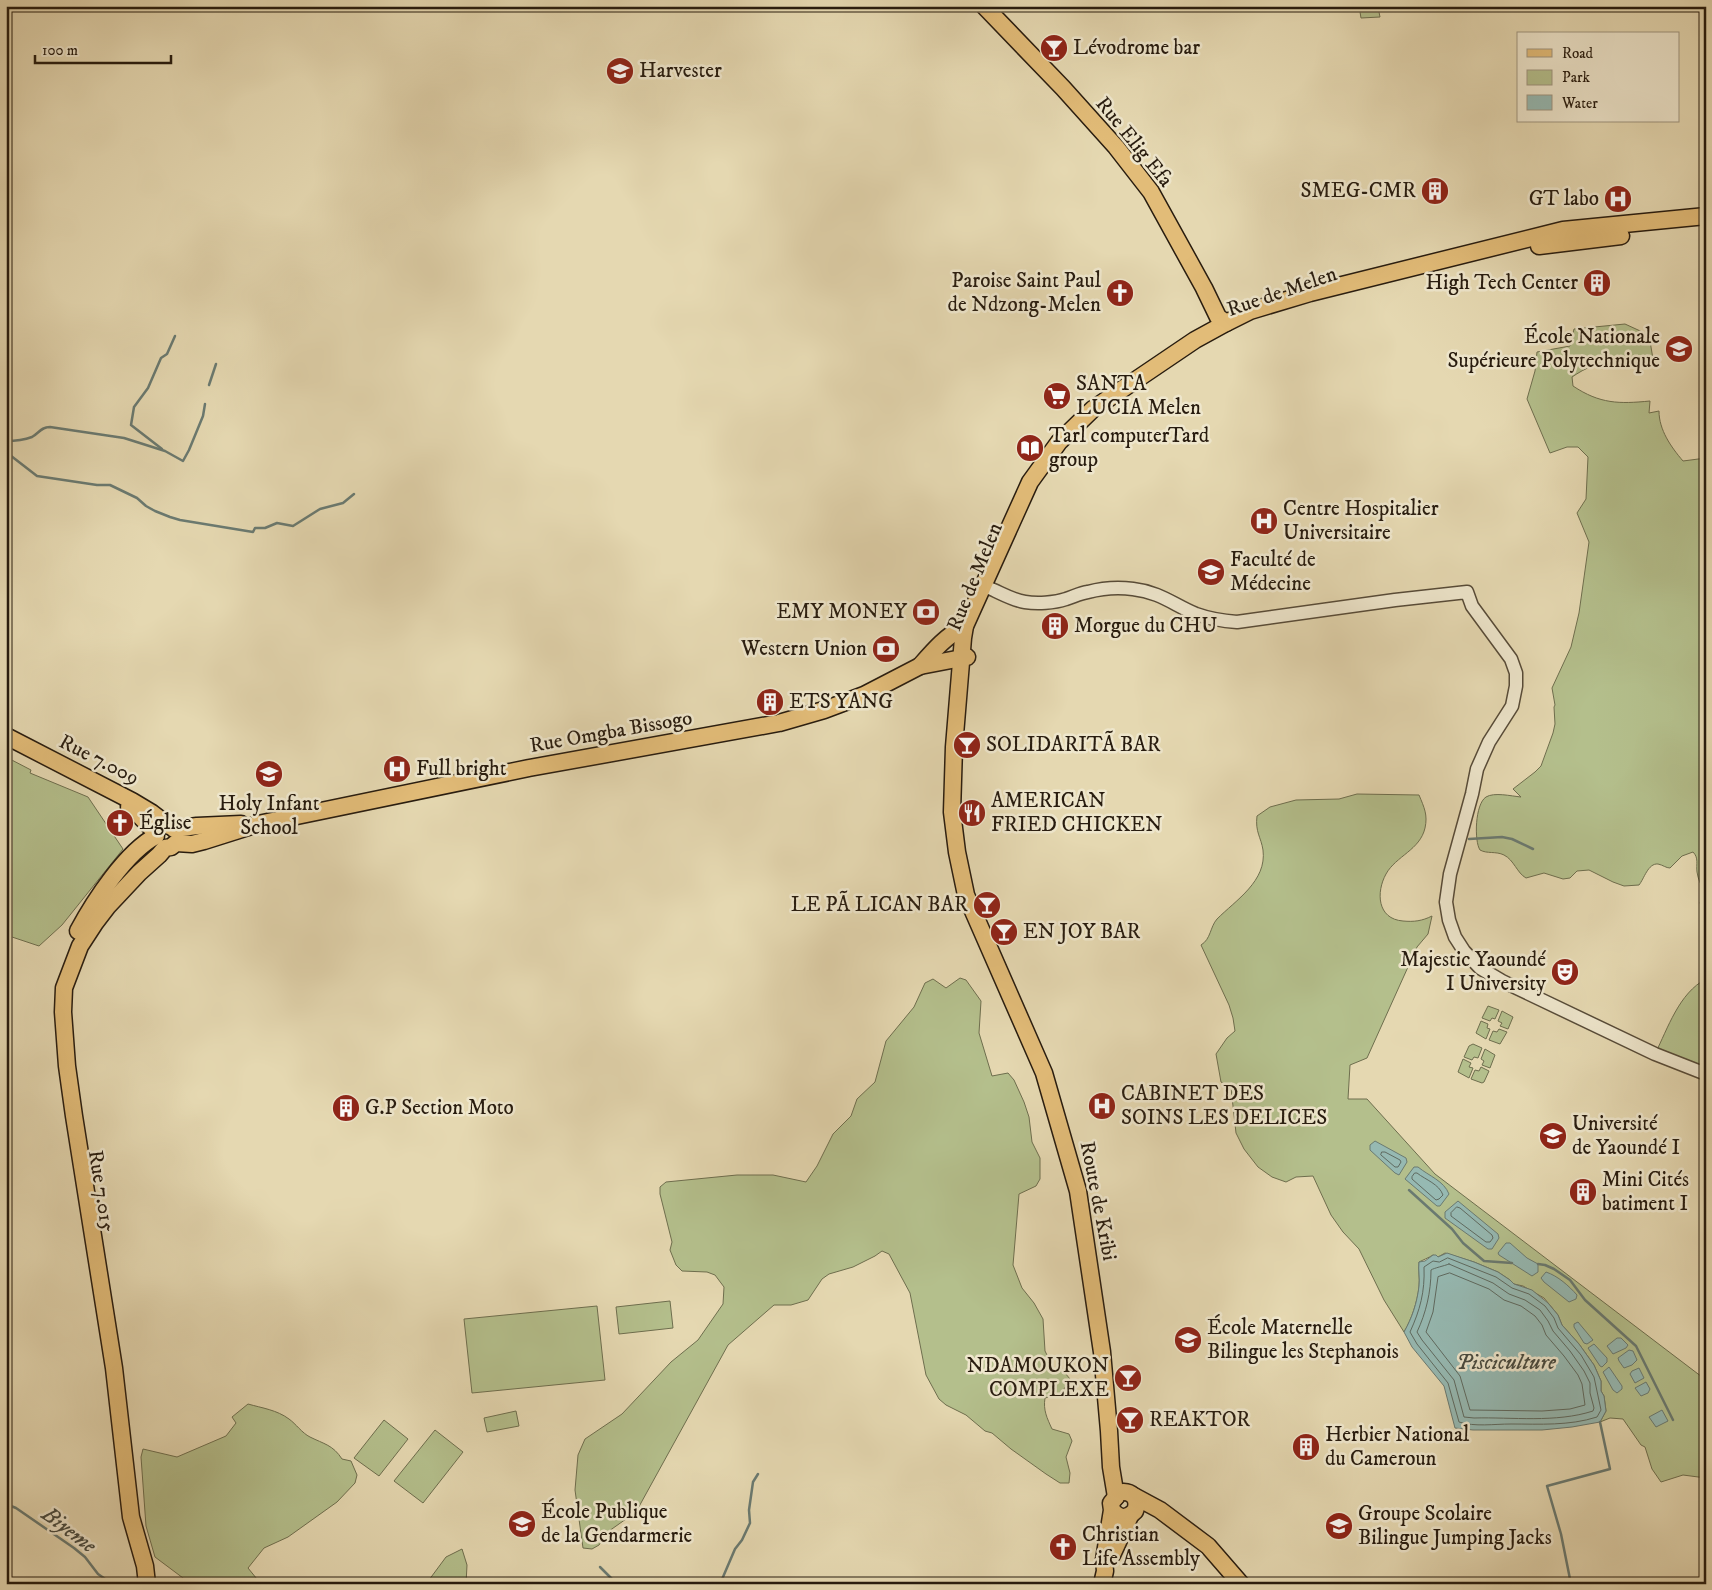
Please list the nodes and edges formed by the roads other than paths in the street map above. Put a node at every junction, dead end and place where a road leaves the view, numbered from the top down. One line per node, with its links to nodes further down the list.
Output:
1 (984, 6): 4 (main road, Rue Elig Efa)
2 (1706, 216): 4 (main road, Rue de Melen)
3 (1706, 227): 4 (main road, Rue de Melen)
4 (1226, 328): 5 (main road, Rue de Melen); 6 (main road, Rue de Melen)
5 (990, 588): 7 (main road, Rue de Melen); 13 (street)
6 (965, 626): 7 (main road, Rue de Melen); 8 (main road)
7 (964, 657): 8 (main road, Rue Omgba Bissogo); 9 (main road, Rue de Melen)
8 (920, 666): 12 (main road, Rue Omgba Bissogo)
9 (959, 692): 14 (main road, Route de Kribi)
10 (6, 736): 12 (main road, Rue 7.009)
11 (6, 745): 12 (main road, Rue 7.009)
12 (166, 836): 16 (main road, Rue 7.015); 16 (main road, Rue 7.015)
13 (1706, 1074)
14 (1126, 1504): 15 (main road); 17 (main road)
15 (1104, 1577)
16 (142, 1580)
17 (1241, 1584)

